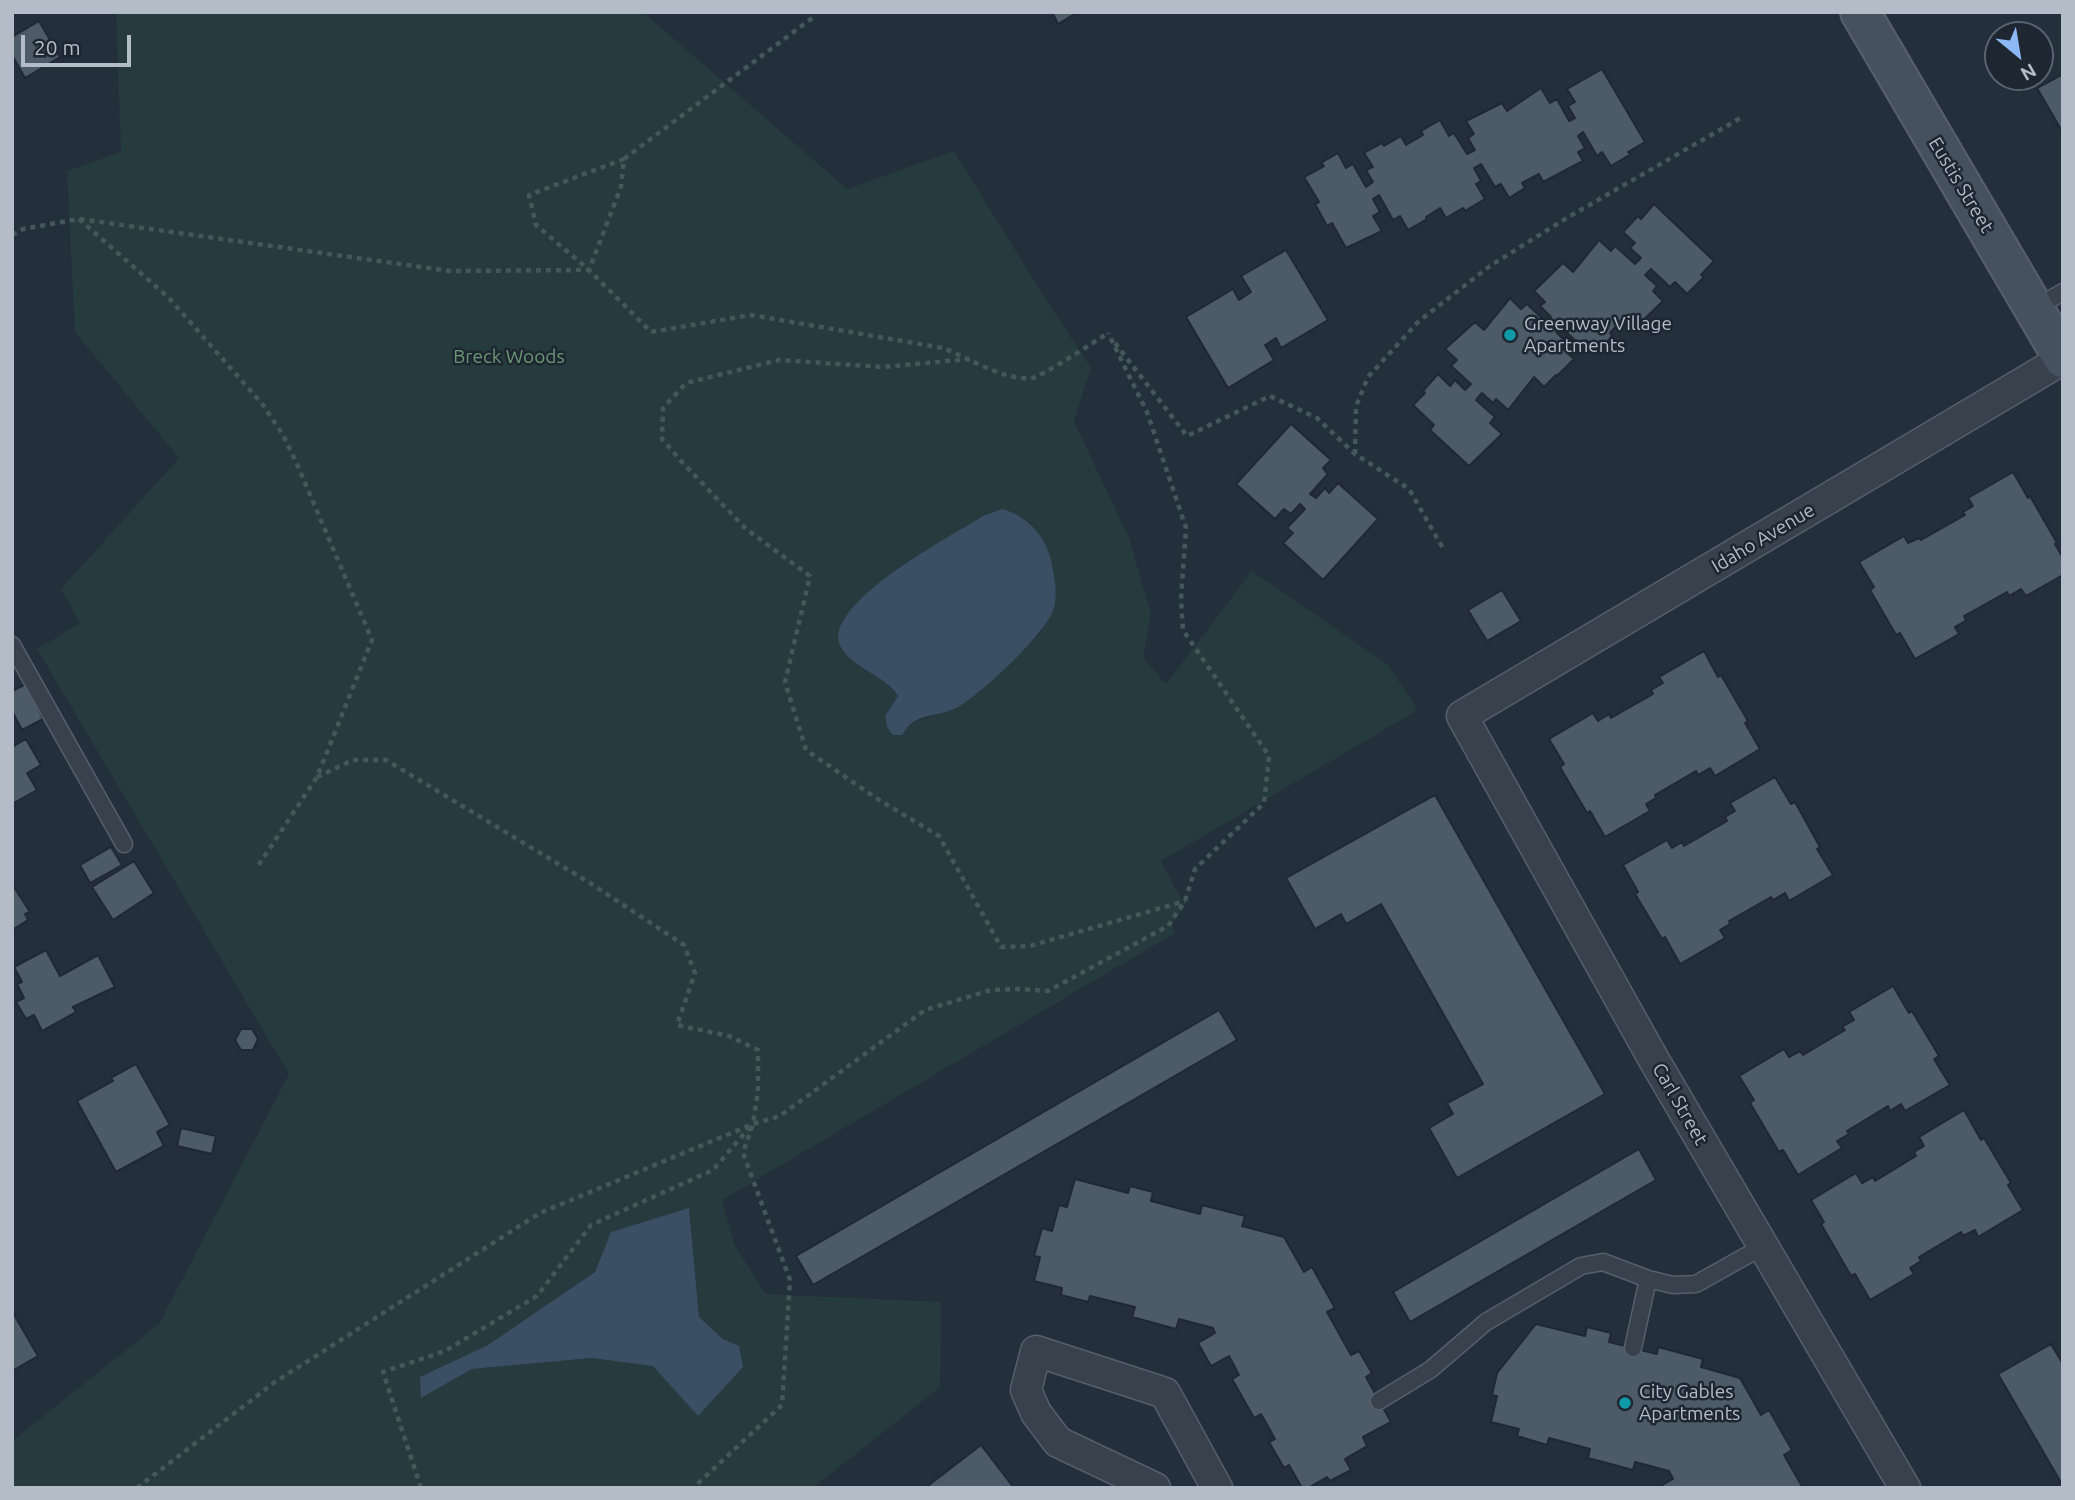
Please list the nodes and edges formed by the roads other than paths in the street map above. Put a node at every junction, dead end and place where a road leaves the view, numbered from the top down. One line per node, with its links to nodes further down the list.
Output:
1 (1860, 12): 2 (street, Eustis Street)
2 (2049, 300): 3 (street, Eustis Street)
3 (2063, 358): 5 (street, Idaho Avenue)
4 (12, 645): 6 (lane)
5 (1462, 716): 7 (street, Carl Street)
6 (124, 844)
7 (1762, 1247): 8 (lane); 13 (street, Carl Street)
8 (1648, 1279): 9 (lane); 10 (lane)
9 (1633, 1348)
10 (1379, 1402)
11 (1155, 1488): 12 (street)
12 (1217, 1488)
13 (1905, 1488)

